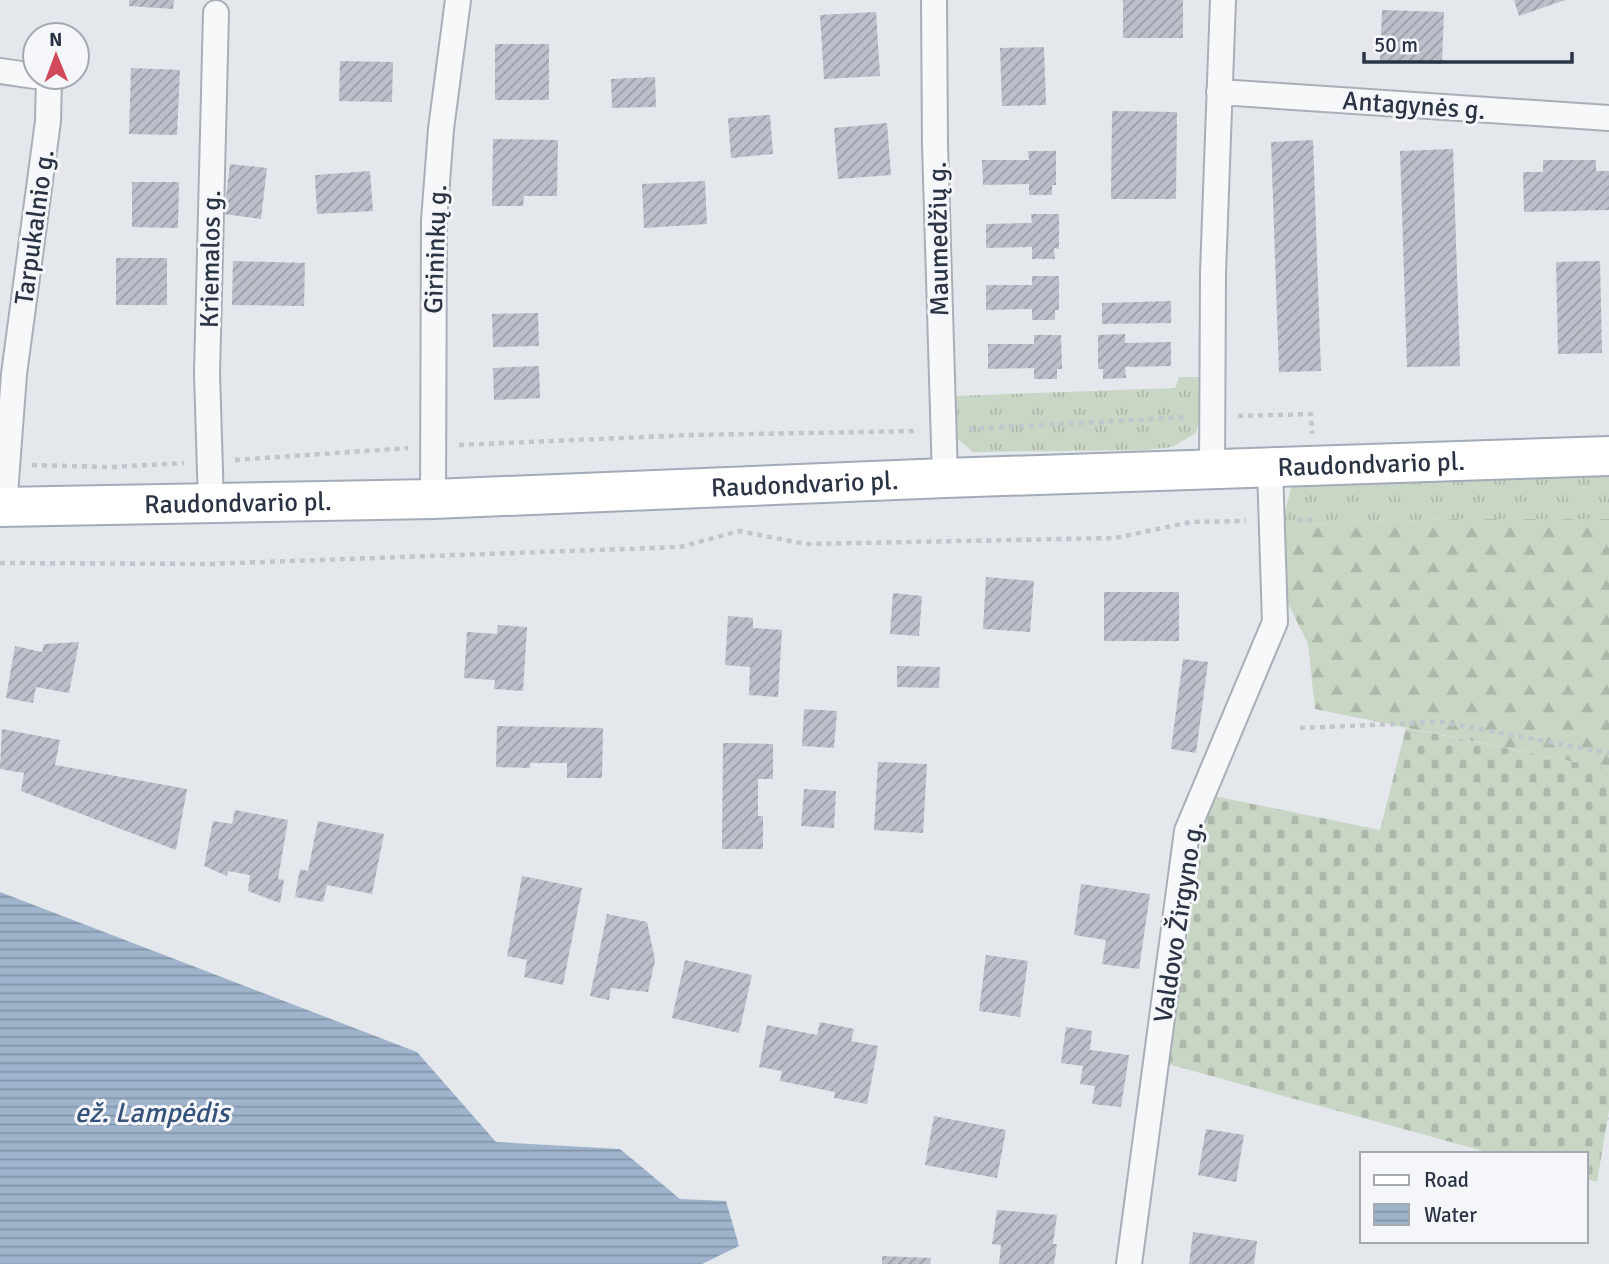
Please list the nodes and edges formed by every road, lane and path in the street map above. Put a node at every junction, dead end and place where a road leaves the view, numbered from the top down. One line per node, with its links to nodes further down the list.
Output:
1 (458, 0): 13 (street, Girininkų g.)
2 (934, 0): 12 (street, Maumedžių g.)
3 (1223, 0): 8 (street)
4 (216, 13): 15 (street, Kriemalos g.)
5 (0, 71): 6 (street)
6 (21, 74)
7 (49, 91): 16 (street, Tarpukalnio g.)
8 (1219, 92): 9 (street, Antagynės g.); 11 (street)
9 (1609, 118)
10 (1311, 414): 11 (path)
11 (1213, 417): 12 (path); 18 (street)
12 (943, 430): 13 (path); 19 (street, Maumedžių g.)
13 (433, 446): 15 (path); 20 (street, Girininkų g.)
14 (1609, 456): 17 (main road, Raudondvario pl.)
15 (209, 462): 16 (path); 21 (street, Kriemalos g.)
16 (7, 465): 22 (street, Tarpukalnio g.)
17 (1270, 468): 18 (main road, Raudondvario pl.); 23 (street, Valdovo Žirgyno g.)
18 (1212, 471): 19 (main road, Raudondvario pl.)
19 (945, 478): 20 (main road, Raudondvario pl.)
20 (433, 499): 21 (main road, Raudondvario pl.)
21 (211, 505): 22 (main road, Raudondvario pl.)
22 (2, 507)
23 (1272, 520): 24 (path); 25 (path); 28 (street, Valdovo Žirgyno g.)
24 (1317, 520)
25 (0, 563)
26 (1300, 728): 27 (path)
27 (1609, 753)
28 (1129, 1264)

